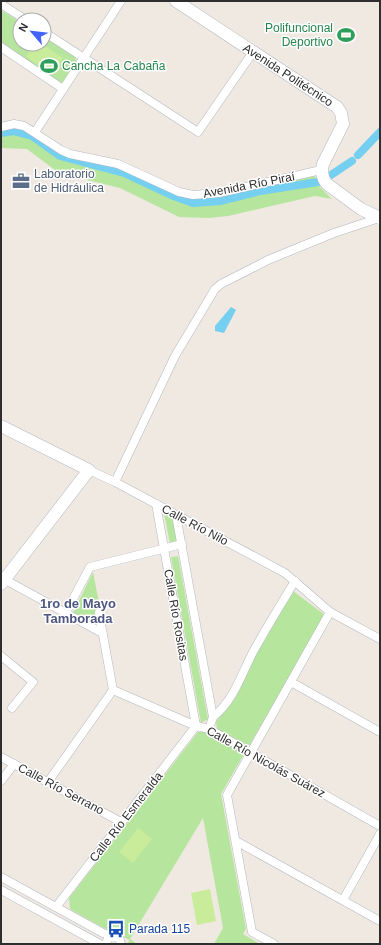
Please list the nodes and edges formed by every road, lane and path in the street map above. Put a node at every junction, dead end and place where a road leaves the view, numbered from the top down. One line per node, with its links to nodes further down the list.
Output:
1 (121, 1): 8 (street)
2 (176, 1): 7 (main road, Avenida Politécnico)
3 (1, 4): 4 (street)
4 (14, 12)
5 (52, 37): 8 (street)
6 (1, 47): 9 (street)
7 (252, 52): 8 (street); 12 (main road, Avenida Politécnico)
8 (84, 58): 9 (street)
9 (63, 89): 11 (street)
10 (1, 127): 11 (street, Avenida Río Piraí)
11 (35, 132): 12 (street, Avenida Río Piraí)
12 (323, 176): 13 (main road)
13 (379, 218): 16 (street)
14 (1, 426): 15 (main road, Calle Río Nilo)
15 (89, 470): 16 (street, Calle Río Nilo); 21 (main road)
16 (115, 482): 17 (street, Calle Río Nilo)
17 (156, 504): 18 (street, Calle Río Nilo); 20 (street, Calle Río Rositas)
18 (176, 515): 19 (street, Calle Río Rositas); 22 (street, Calle Río Nilo)
19 (182, 544): 20 (street); 32 (street, Calle Río Rositas)
20 (164, 549): 25 (street); 33 (street, Calle Río Rositas)
21 (2, 580): 25 (street)
22 (295, 581): 23 (street, Calle Río Nilo); 32 (street)
23 (330, 612): 27 (street, Calle Río Nilo); 29 (street)
24 (99, 613): 26 (street)
25 (65, 614): 26 (street)
26 (102, 634): 30 (street)
27 (380, 639)
28 (1, 656): 31 (street)
29 (291, 682): 35 (street); 36 (street)
30 (113, 690): 33 (street, Calle Río Nicolás Suárez); 40 (street)
31 (12, 708)
32 (213, 717): 34 (street, Calle Río Rositas)
33 (196, 726): 34 (street, Calle Río Nicolás Suárez); 41 (street, Calle Río Esmeralda)
34 (209, 729): 36 (street, Calle Río Nicolás Suárez)
35 (380, 732)
36 (250, 752): 42 (street, Calle Río Nicolás Suárez); 44 (street)
37 (1, 757): 38 (street, Calle Río Serrano)
38 (14, 764): 39 (street); 40 (street, Calle Río Serrano)
39 (1, 781)
40 (48, 782): 41 (street, Calle Río Serrano)
41 (122, 822): 48 (street, Calle Río Esmeralda)
42 (380, 826)
43 (380, 834): 47 (street)
44 (236, 841): 47 (street); 54 (street)
45 (1, 877): 48 (street)
46 (1, 890): 52 (street)
47 (343, 900): 49 (street)
48 (56, 907): 50 (street)
49 (380, 921)
50 (103, 933): 51 (street); 52 (street)
51 (112, 936): 52 (street); 53 (street)
52 (100, 944)
53 (121, 944)
54 (274, 944)

